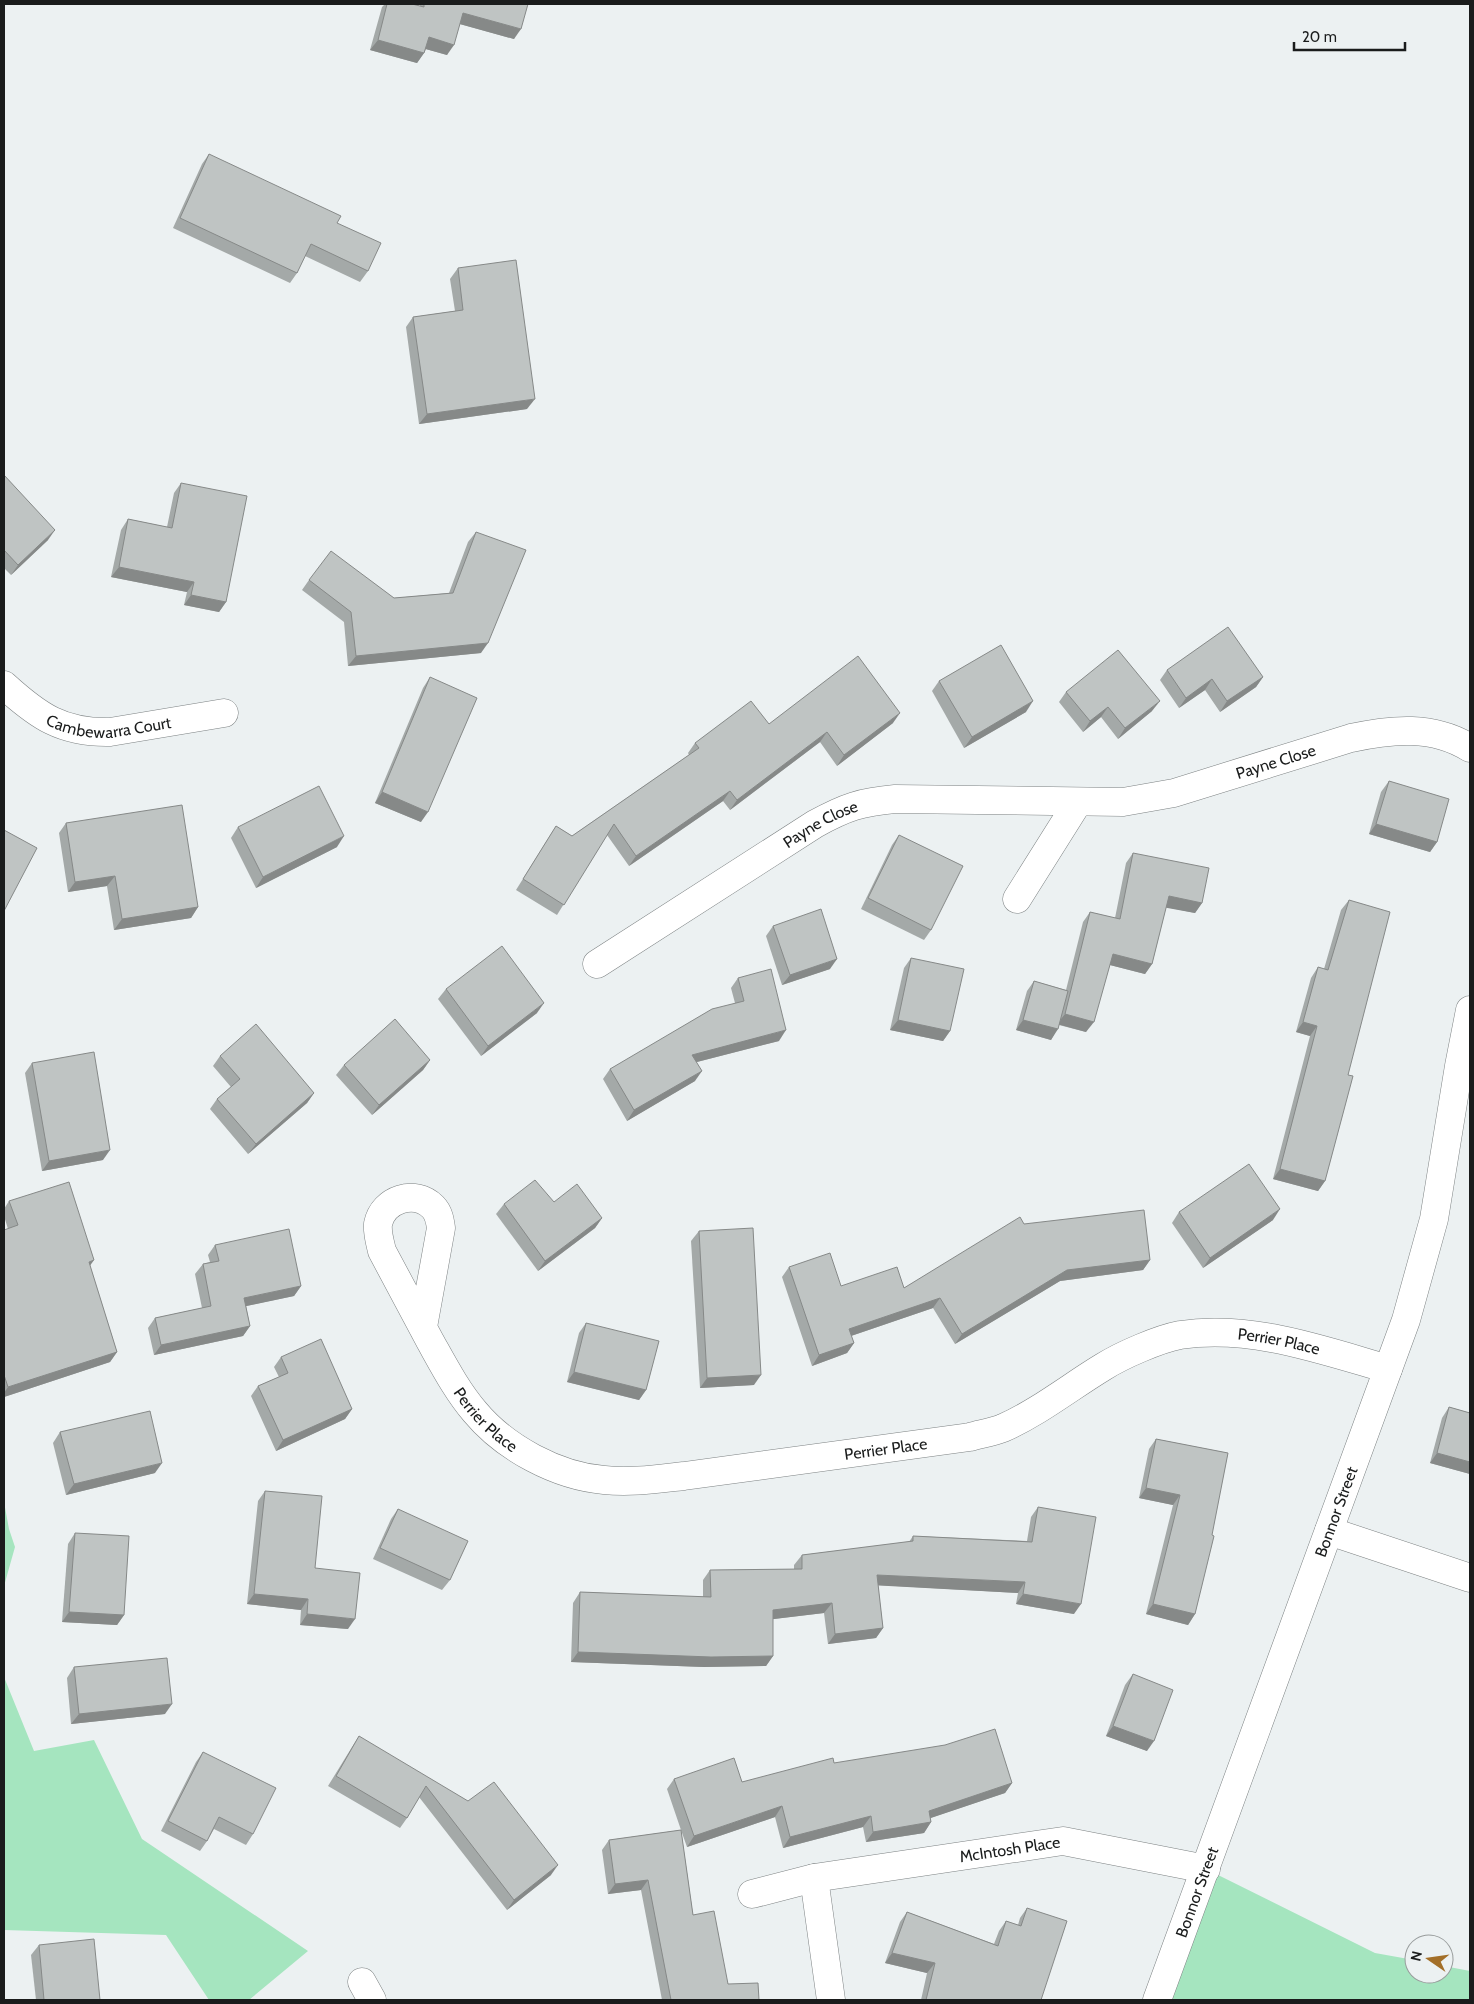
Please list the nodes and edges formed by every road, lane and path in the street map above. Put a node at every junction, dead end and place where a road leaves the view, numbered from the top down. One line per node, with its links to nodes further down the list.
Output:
1 (4, 685): 2 (street, Cambewarra Court)
2 (224, 714)
3 (1470, 748): 4 (street, Payne Close)
4 (1078, 802): 5 (street); 6 (street, Payne Close)
5 (1016, 898)
6 (596, 964)
7 (1470, 1010): 8 (street, Bonnor Street)
8 (1464, 1067): 10 (street, Bonnor Street)
9 (423, 1327): 10 (street, Perrier Place)
10 (1388, 1369): 11 (street, Bonnor Street)
11 (1329, 1530): 12 (street); 13 (street, Bonnor Street)
12 (1470, 1578)
13 (1206, 1869): 14 (street, McIntosh Place); 17 (street, Bonnor Street)
14 (814, 1878): 15 (street, McIntosh Place); 16 (street)
15 (752, 1894)
16 (831, 2000)
17 (1157, 2000)

